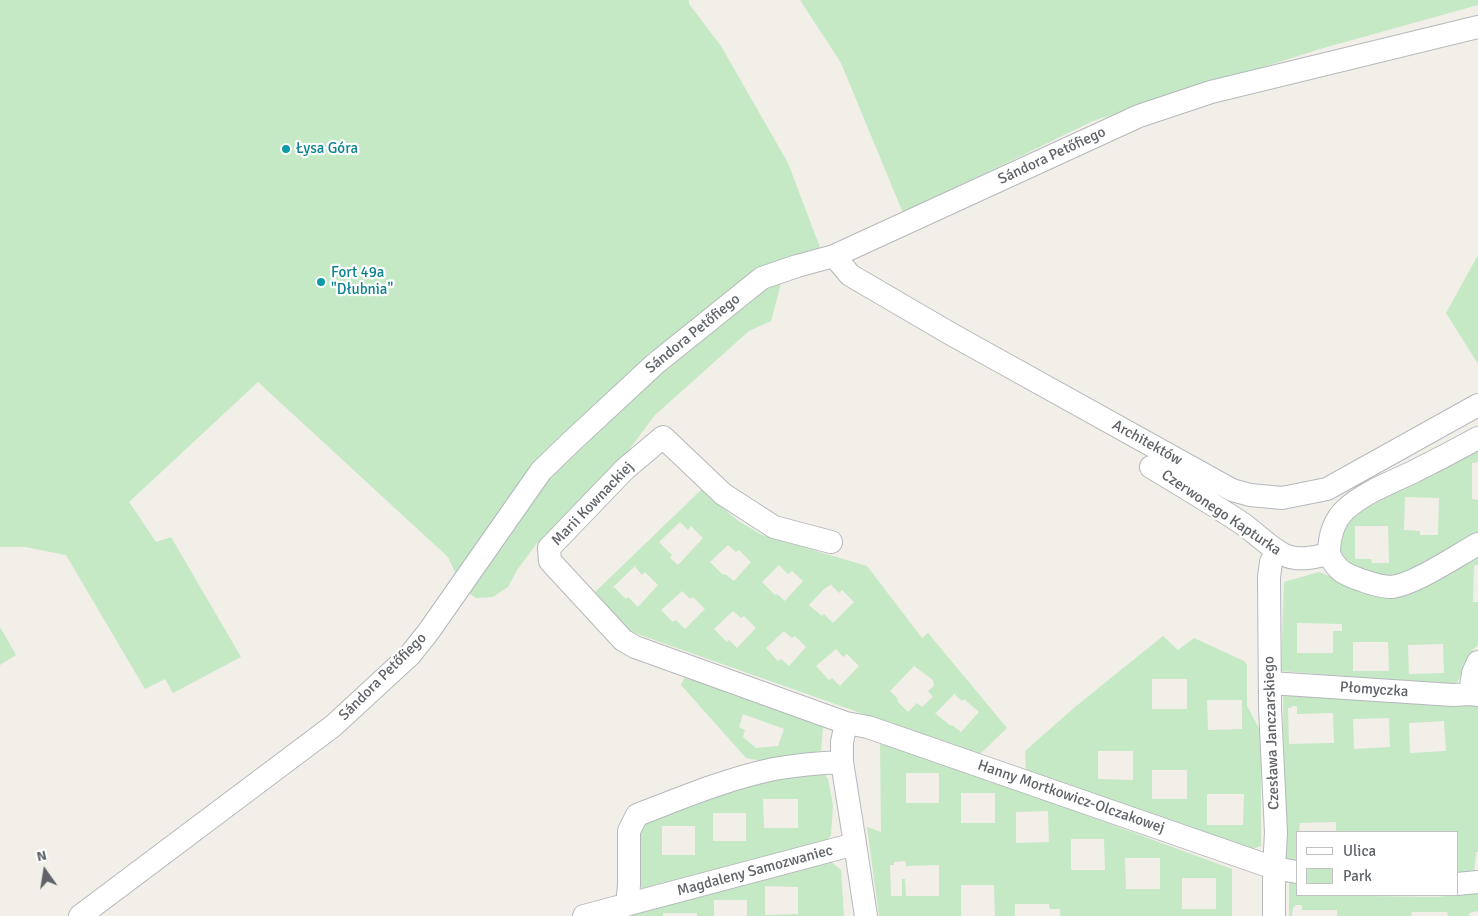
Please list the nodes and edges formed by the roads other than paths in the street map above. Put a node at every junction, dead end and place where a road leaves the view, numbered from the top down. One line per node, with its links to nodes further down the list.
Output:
1 (1478, 27): 2 (street, Sándora Petőfiego)
2 (834, 256): 3 (street, Architektów); 21 (street, Sándora Petőfiego)
3 (1478, 406)
4 (1478, 438): 9 (street)
5 (1151, 467): 8 (street, Czerwonego Kapturka)
6 (831, 542): 13 (street, Marii Kownackiej)
7 (1478, 544): 9 (street)
8 (1277, 551): 9 (street, Czerwonego Kapturka); 11 (street, Czesława Janczarskiego)
9 (1329, 554)
10 (1478, 662): 12 (street)
11 (1270, 683): 12 (street, Płomyczka); 16 (street, Czesława Janczarskiego)
12 (1474, 694)
13 (846, 723): 14 (street); 16 (street, Hanny Mortkowicz-Olczakowej)
14 (842, 762): 15 (street); 20 (street)
15 (855, 844): 20 (street, Magdaleny Samozwaniec); 23 (street, Magdaleny Samozwaniec)
16 (1274, 868): 17 (street, Hanny Mortkowicz-Olczakowej); 24 (street, Czesława Janczarskiego)
17 (1296, 872)
18 (1478, 882): 19 (street)
19 (1458, 884)
20 (627, 905): 22 (street, Magdaleny Samozwaniec)
21 (80, 916)
22 (584, 916)
23 (866, 916)
24 (1274, 916)

